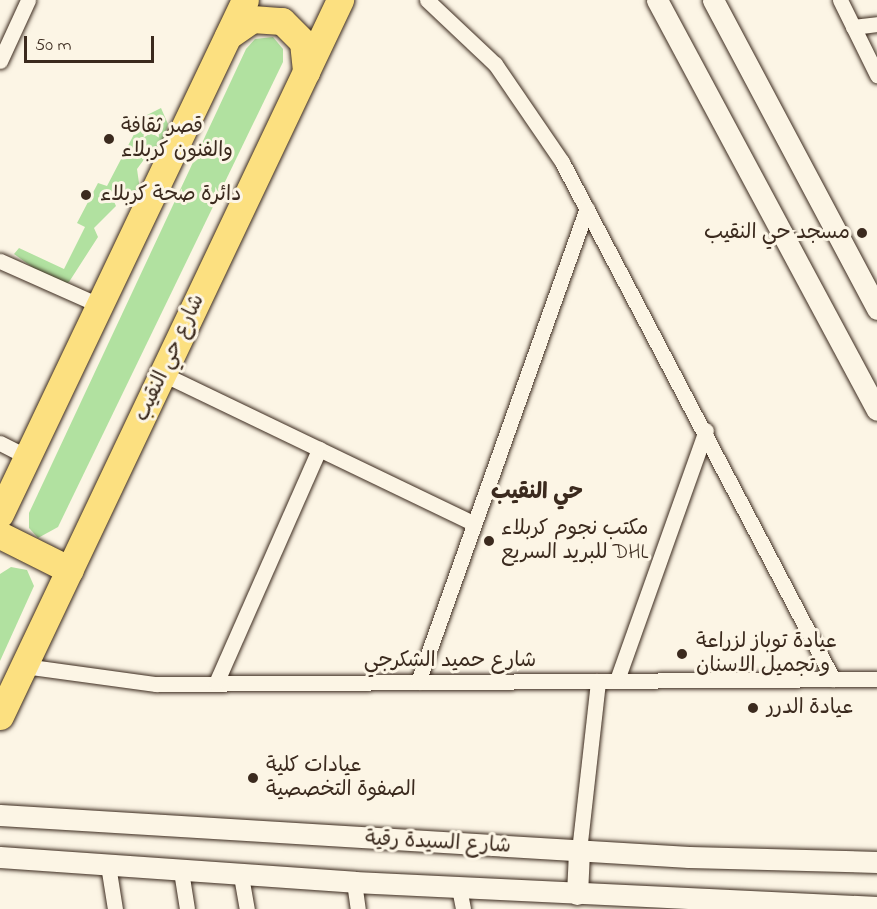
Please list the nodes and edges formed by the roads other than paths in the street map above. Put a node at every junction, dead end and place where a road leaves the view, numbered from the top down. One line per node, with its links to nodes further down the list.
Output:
1 (28, 0): 10 (street)
2 (245, 0): 11 (highway)
3 (340, 0): 13 (highway, شارع حي النقيب)
4 (427, 0): 15 (street)
5 (657, 0): 20 (main road)
6 (713, 0): 18 (main road)
7 (840, 0): 9 (street)
8 (877, 24): 9 (street)
9 (853, 27): 14 (street)
10 (7, 32): 12 (street)
11 (227, 37): 13 (highway); 17 (highway)
12 (0, 61)
13 (306, 72): 19 (highway, شارع حي النقيب)
14 (877, 75)
15 (587, 208): 21 (street); 26 (street)
16 (0, 261): 17 (street)
17 (99, 305): 24 (highway)
18 (877, 309)
19 (163, 374): 23 (street); 28 (highway, شارع حي النقيب)
20 (877, 410)
21 (706, 430): 30 (street); 31 (street)
22 (0, 442): 24 (street)
23 (319, 449): 26 (street); 35 (street)
24 (27, 457): 25 (highway)
25 (0, 514)
26 (474, 524): 34 (street)
27 (0, 535): 28 (highway)
28 (70, 570): 29 (highway, شارع حي النقيب)
29 (24, 666): 35 (street, شارع حميد الشكرجي); 36 (highway, شارع حي النقيب)
30 (833, 679): 31 (street, شارع حميد الشكرجي); 32 (street, شارع حميد الشكرجي)
31 (617, 680): 33 (street, شارع حميد الشكرجي)
32 (877, 680)
33 (598, 681): 34 (street, شارع حميد الشكرجي); 38 (street)
34 (418, 682): 35 (street, شارع حميد الشكرجي)
35 (216, 683)
36 (0, 717)
37 (0, 815): 38 (main road, شارع السيدة رقية)
38 (579, 851): 40 (main road, شارع السيدة رقية); 46 (main road)
39 (0, 857): 41 (main road, شارع السيدة رقية)
40 (877, 862)
41 (108, 865): 42 (main road, شارع السيدة رقية); 49 (street)
42 (181, 871): 43 (main road, شارع السيدة رقية); 50 (street)
43 (241, 876): 44 (main road, شارع السيدة رقية); 51 (street)
44 (354, 882): 45 (main road, شارع السيدة رقية); 52 (street)
45 (459, 888): 46 (main road, شارع السيدة رقية); 53 (street)
46 (578, 902): 47 (main road, شارع السيدة رقية)
47 (782, 905): 48 (main road, شارع السيدة رقية)
48 (877, 907)
49 (115, 909)
50 (187, 909)
51 (247, 909)
52 (358, 909)
53 (463, 909)

